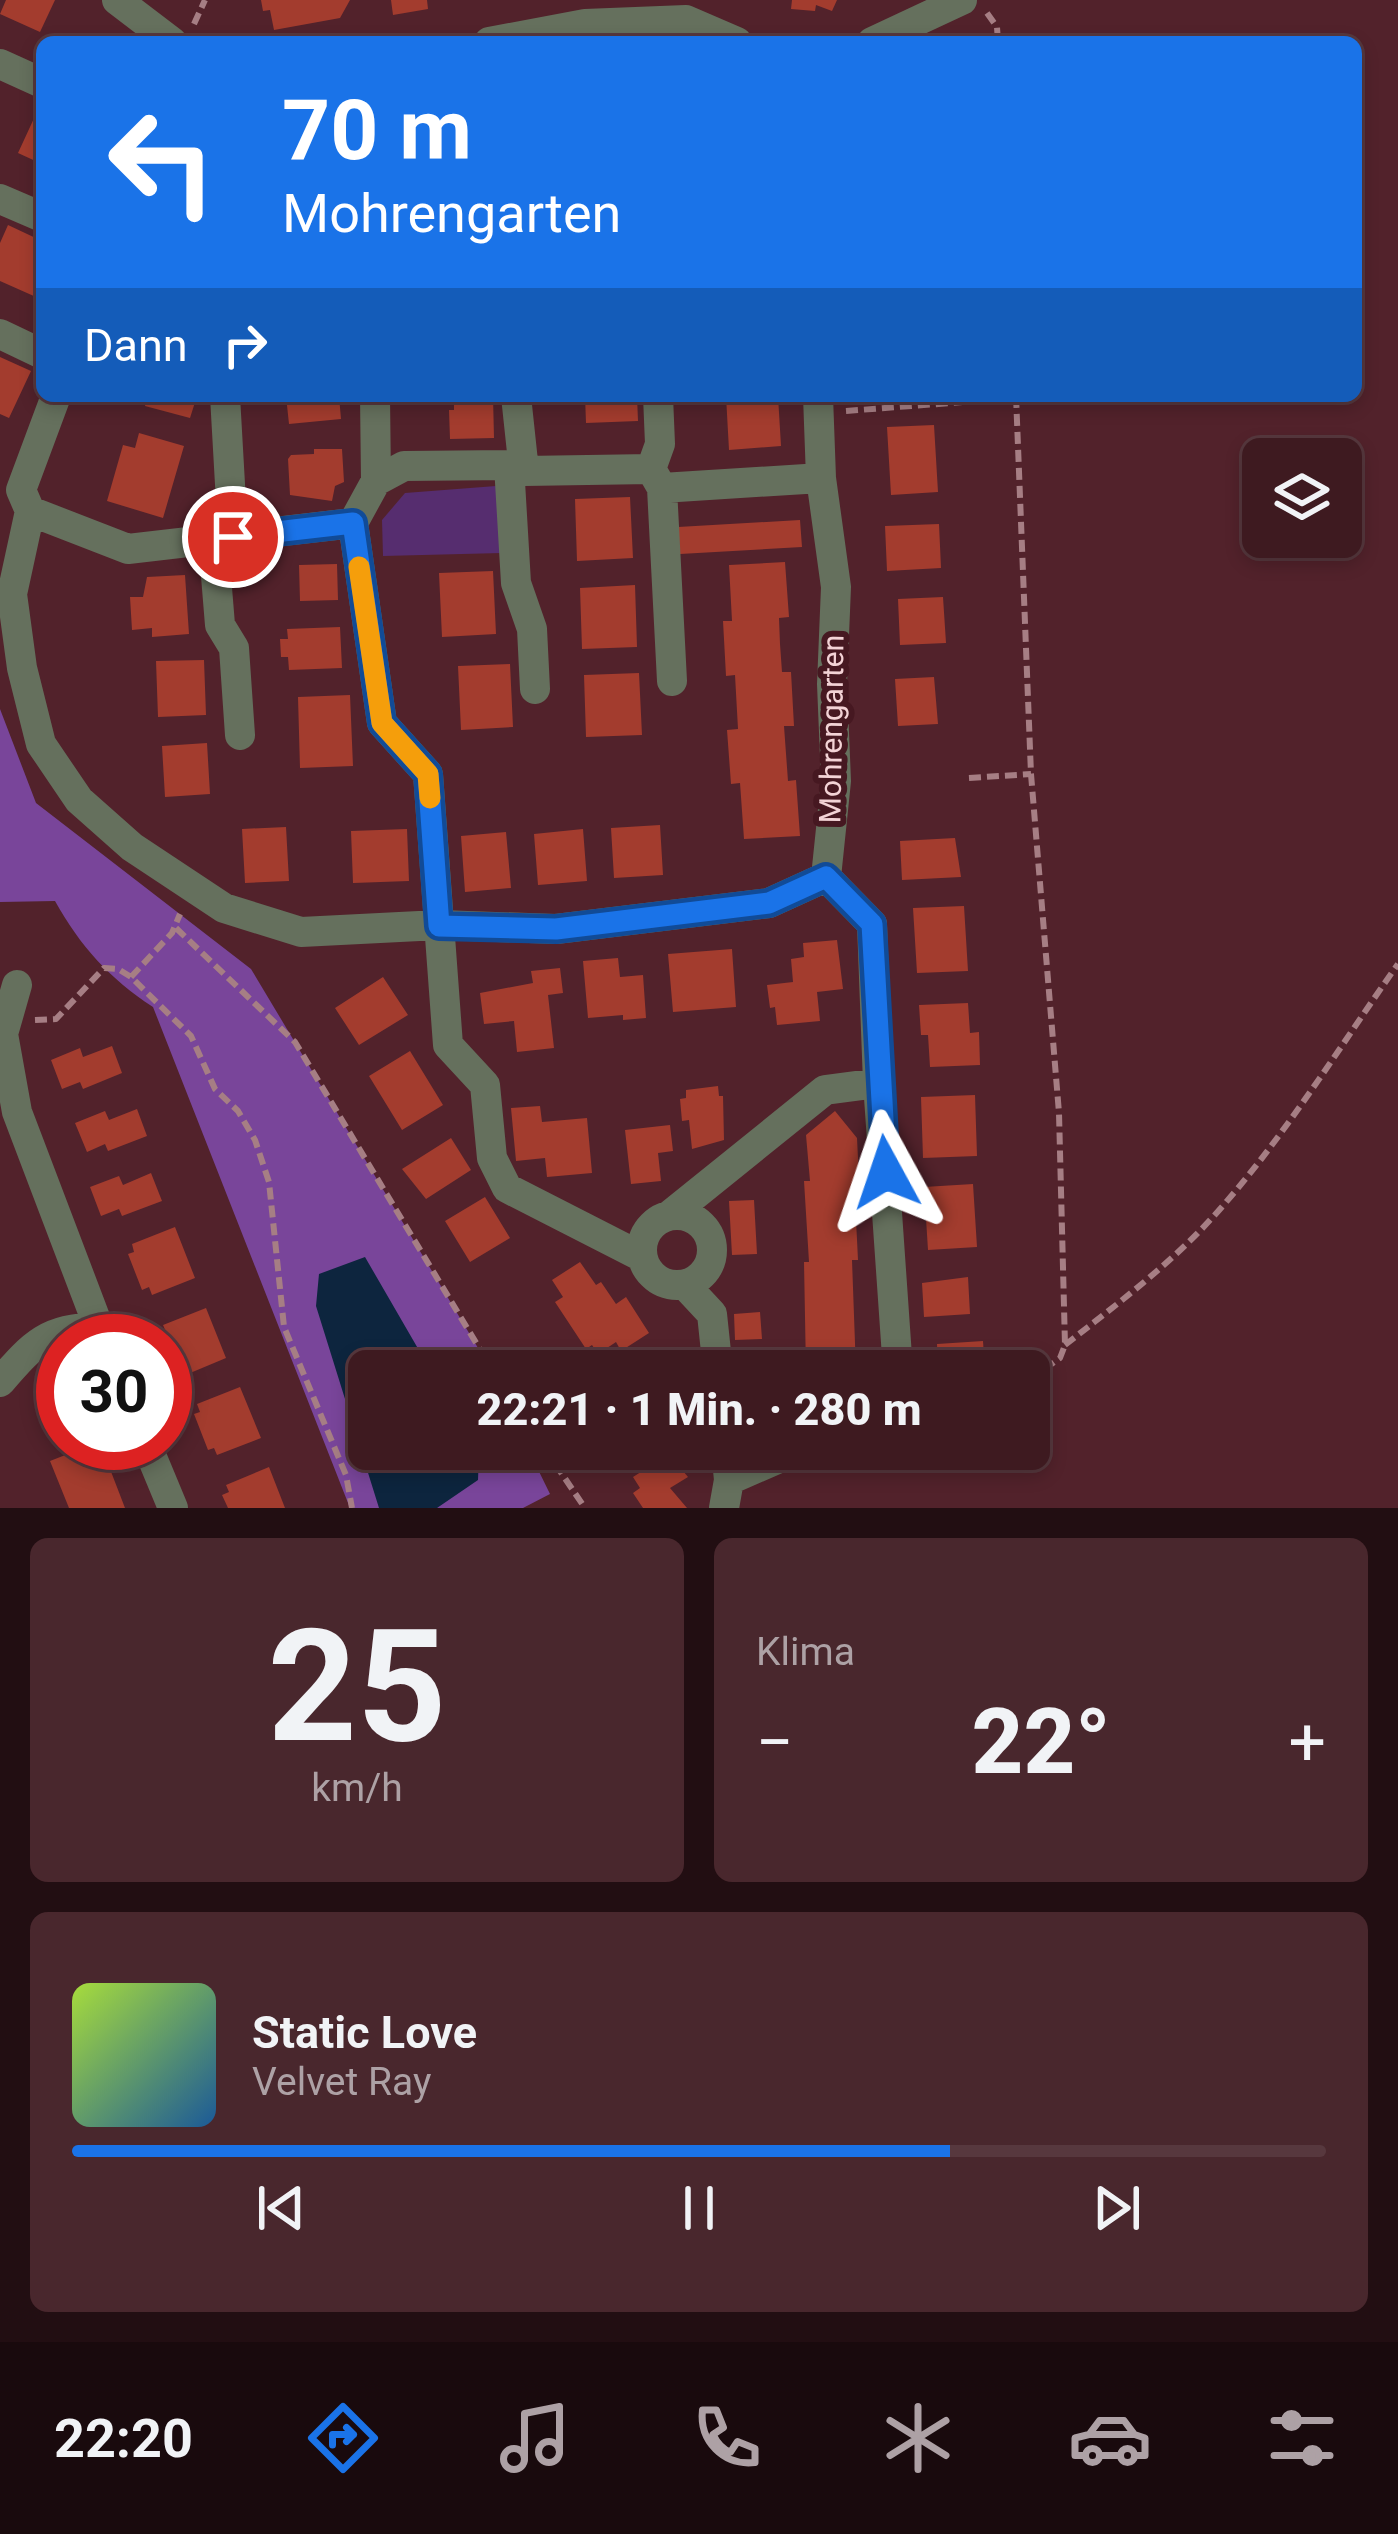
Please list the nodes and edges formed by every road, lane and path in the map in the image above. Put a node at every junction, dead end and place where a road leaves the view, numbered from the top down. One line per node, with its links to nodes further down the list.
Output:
1 (117, 0): 4 (street)
2 (962, 0): 7 (street)
3 (978, 0): 8 (path)
4 (164, 36)
5 (521, 36): 6 (street)
6 (723, 36)
7 (885, 36)
8 (998, 36)
9 (0, 64): 10 (street)
10 (36, 80)
11 (0, 199): 12 (street)
12 (36, 214)
13 (0, 334): 14 (street)
14 (36, 351)
15 (54, 402): 27 (street)
16 (224, 402): 29 (street)
17 (375, 402): 26 (street)
18 (516, 402): 23 (street)
19 (658, 402): 24 (street)
20 (875, 402): 22 (path)
21 (1016, 402): 33 (path)
22 (818, 404): 25 (street, Mohrengarten)
23 (516, 468): 24 (street); 26 (street); 31 (street)
24 (657, 478): 25 (street); 30 (street)
25 (821, 478): 35 (street, Mohrengarten)
26 (376, 481): 28 (street)
27 (17, 494): 29 (street); 36 (street)
28 (353, 523): 29 (street); 36 (street)
29 (223, 538): 32 (street)
30 (671, 681)
31 (535, 689)
32 (240, 735)
33 (1031, 774): 34 (path); 46 (path)
34 (969, 778)
35 (826, 877): 36 (street); 40 (street)
36 (439, 926): 42 (street)
37 (1398, 964): 46 (path)
38 (131, 977): 39 (path); 47 (path); 55 (path)
39 (12, 999): 44 (street)
40 (878, 1083): 41 (street); 49 (street)
41 (670, 1215): 42 (street); 43 (street)
42 (642, 1257): 43 (street)
43 (685, 1285): 48 (street)
44 (94, 1314)
45 (36, 1345): 51 (street)
46 (1065, 1345): 50 (path)
47 (480, 1350)
48 (716, 1350)
49 (897, 1350)
50 (1050, 1365)
51 (0, 1382)
52 (157, 1470): 54 (street)
53 (559, 1470): 56 (path)
54 (173, 1508)
55 (352, 1508)
56 (585, 1508)

